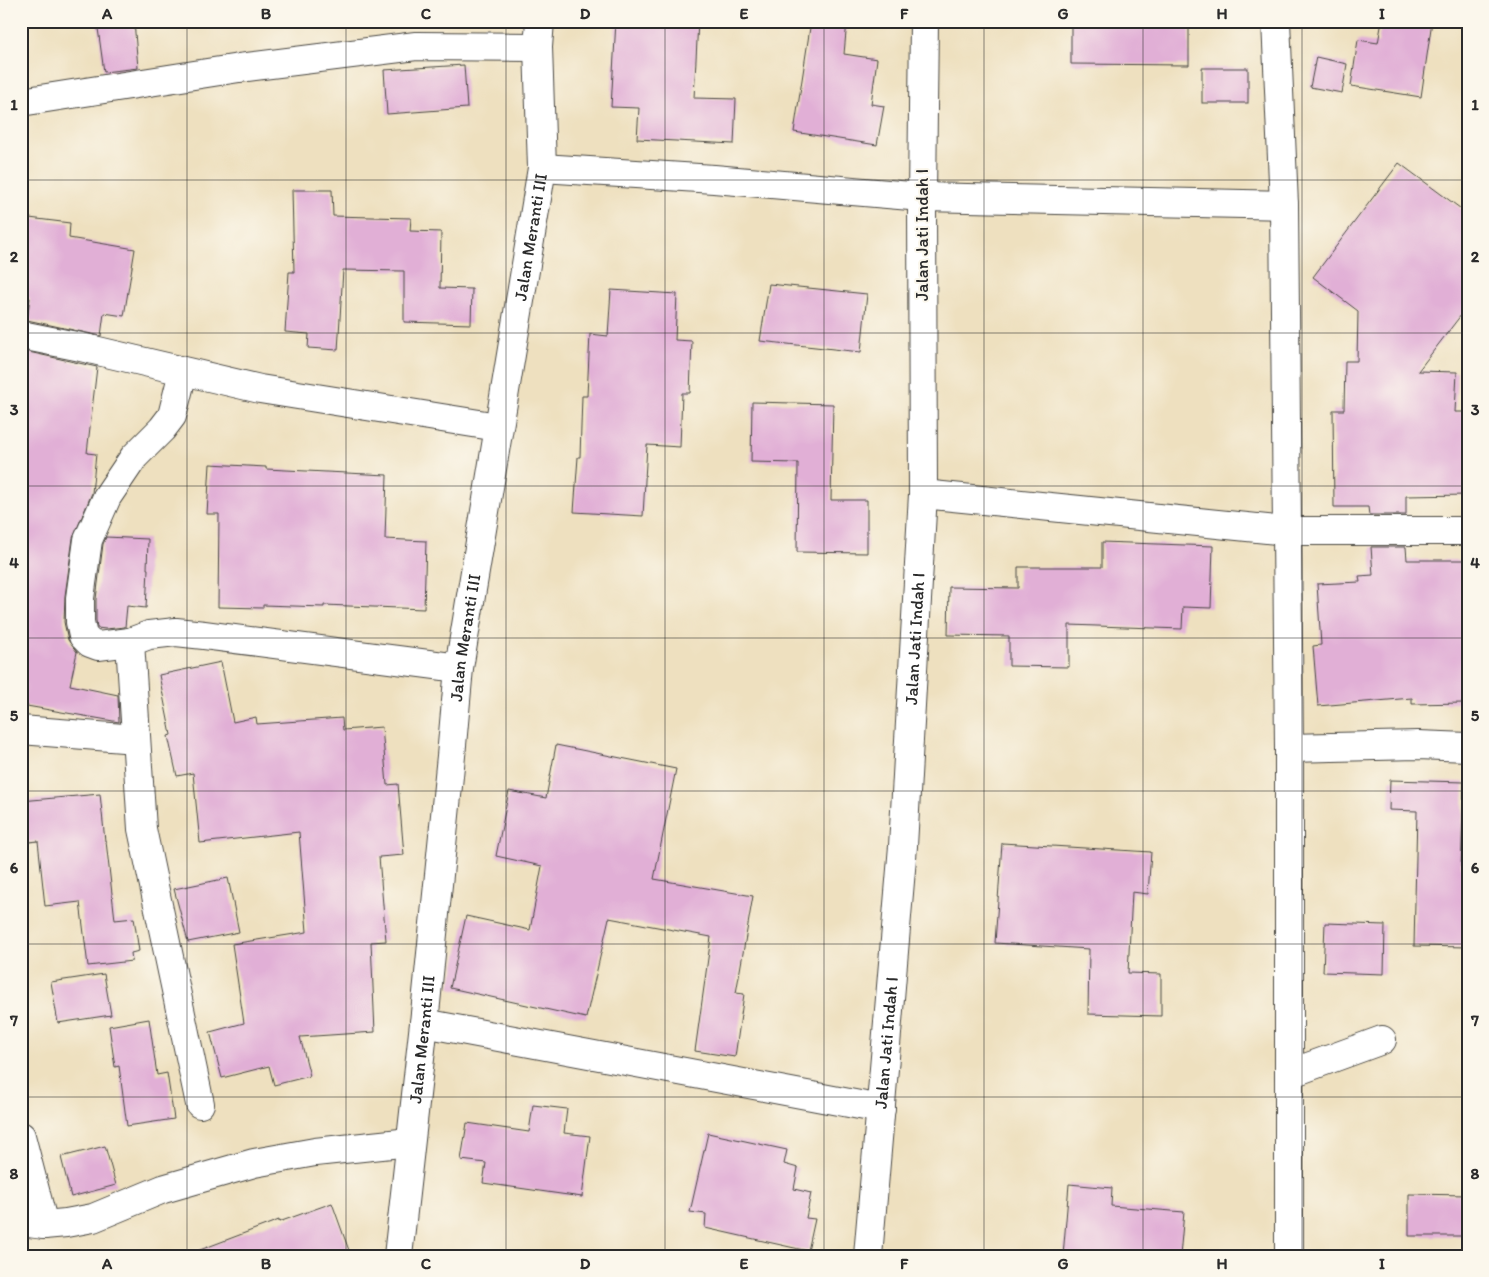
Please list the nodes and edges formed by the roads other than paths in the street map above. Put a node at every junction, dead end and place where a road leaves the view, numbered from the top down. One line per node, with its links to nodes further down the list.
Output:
1 (924, 21): 6 (street, Jalan Jati Indah I)
2 (1276, 21): 7 (street)
3 (539, 34): 4 (street); 5 (street, Jalan Meranti III)
4 (21, 102)
5 (542, 168): 6 (street); 10 (street, Jalan Meranti III)
6 (922, 196): 7 (street); 11 (street, Jalan Jati Indah I)
7 (1284, 205): 12 (street)
8 (21, 335): 9 (street)
9 (183, 372): 10 (street); 14 (street)
10 (498, 427): 15 (street, Jalan Meranti III)
11 (923, 494): 12 (street); 24 (street, Jalan Jati Indah I)
12 (1286, 531): 13 (street); 19 (street)
13 (1468, 531)
14 (130, 642): 15 (street); 17 (street)
15 (459, 668): 20 (street, Jalan Meranti III)
16 (21, 730): 17 (street)
17 (136, 739): 23 (street)
18 (1468, 746): 19 (street)
19 (1289, 748): 22 (street)
20 (424, 1023): 24 (street); 26 (street, Jalan Meranti III)
21 (1382, 1040): 22 (street)
22 (1289, 1074): 30 (street)
23 (200, 1104)
24 (881, 1109): 29 (street, Jalan Jati Indah I)
25 (21, 1136): 27 (street)
26 (410, 1142): 27 (street); 28 (street, Jalan Meranti III)
27 (33, 1224)
28 (398, 1256)
29 (868, 1256)
30 (1289, 1256)

